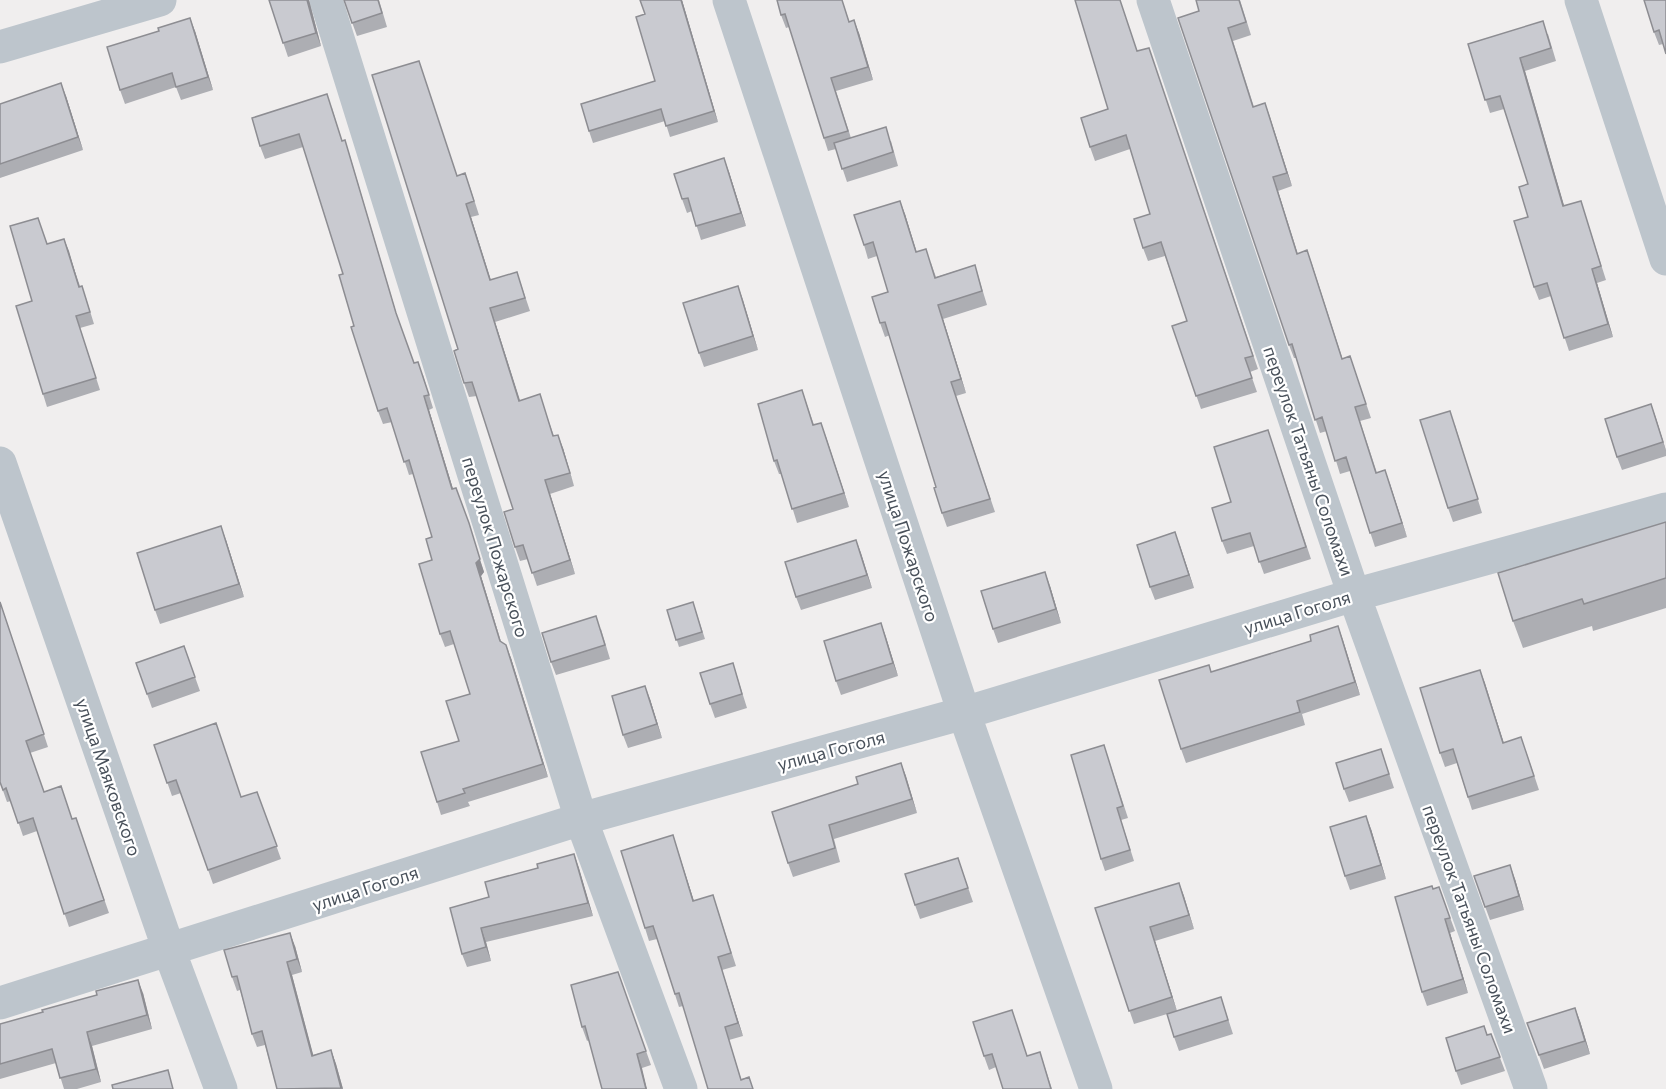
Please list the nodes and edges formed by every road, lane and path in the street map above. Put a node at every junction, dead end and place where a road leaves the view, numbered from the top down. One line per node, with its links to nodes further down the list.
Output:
1 (160, 0): 6 (street)
2 (326, 0): 12 (street, переулок Пожарского)
3 (729, 0): 11 (street, улица Пожарского)
4 (1153, 0): 10 (street, переулок Татьяны Соломахи)
5 (1581, 0): 7 (street)
6 (0, 47)
7 (1666, 260)
8 (0, 463): 13 (street, улица Маяковского)
9 (1666, 509): 10 (street, улица Гоголя)
10 (1354, 595): 11 (street, улица Гоголя); 18 (street, переулок Татьяны Соломахи)
11 (964, 713): 12 (street, улица Гоголя); 17 (street, улица Пожарского)
12 (581, 819): 13 (street, улица Гоголя); 16 (street, переулок Пожарского)
13 (169, 950): 14 (street, улица Гоголя); 15 (street, улица Маяковского)
14 (0, 1003)
15 (222, 1089)
16 (681, 1089)
17 (1096, 1089)
18 (1531, 1089)

